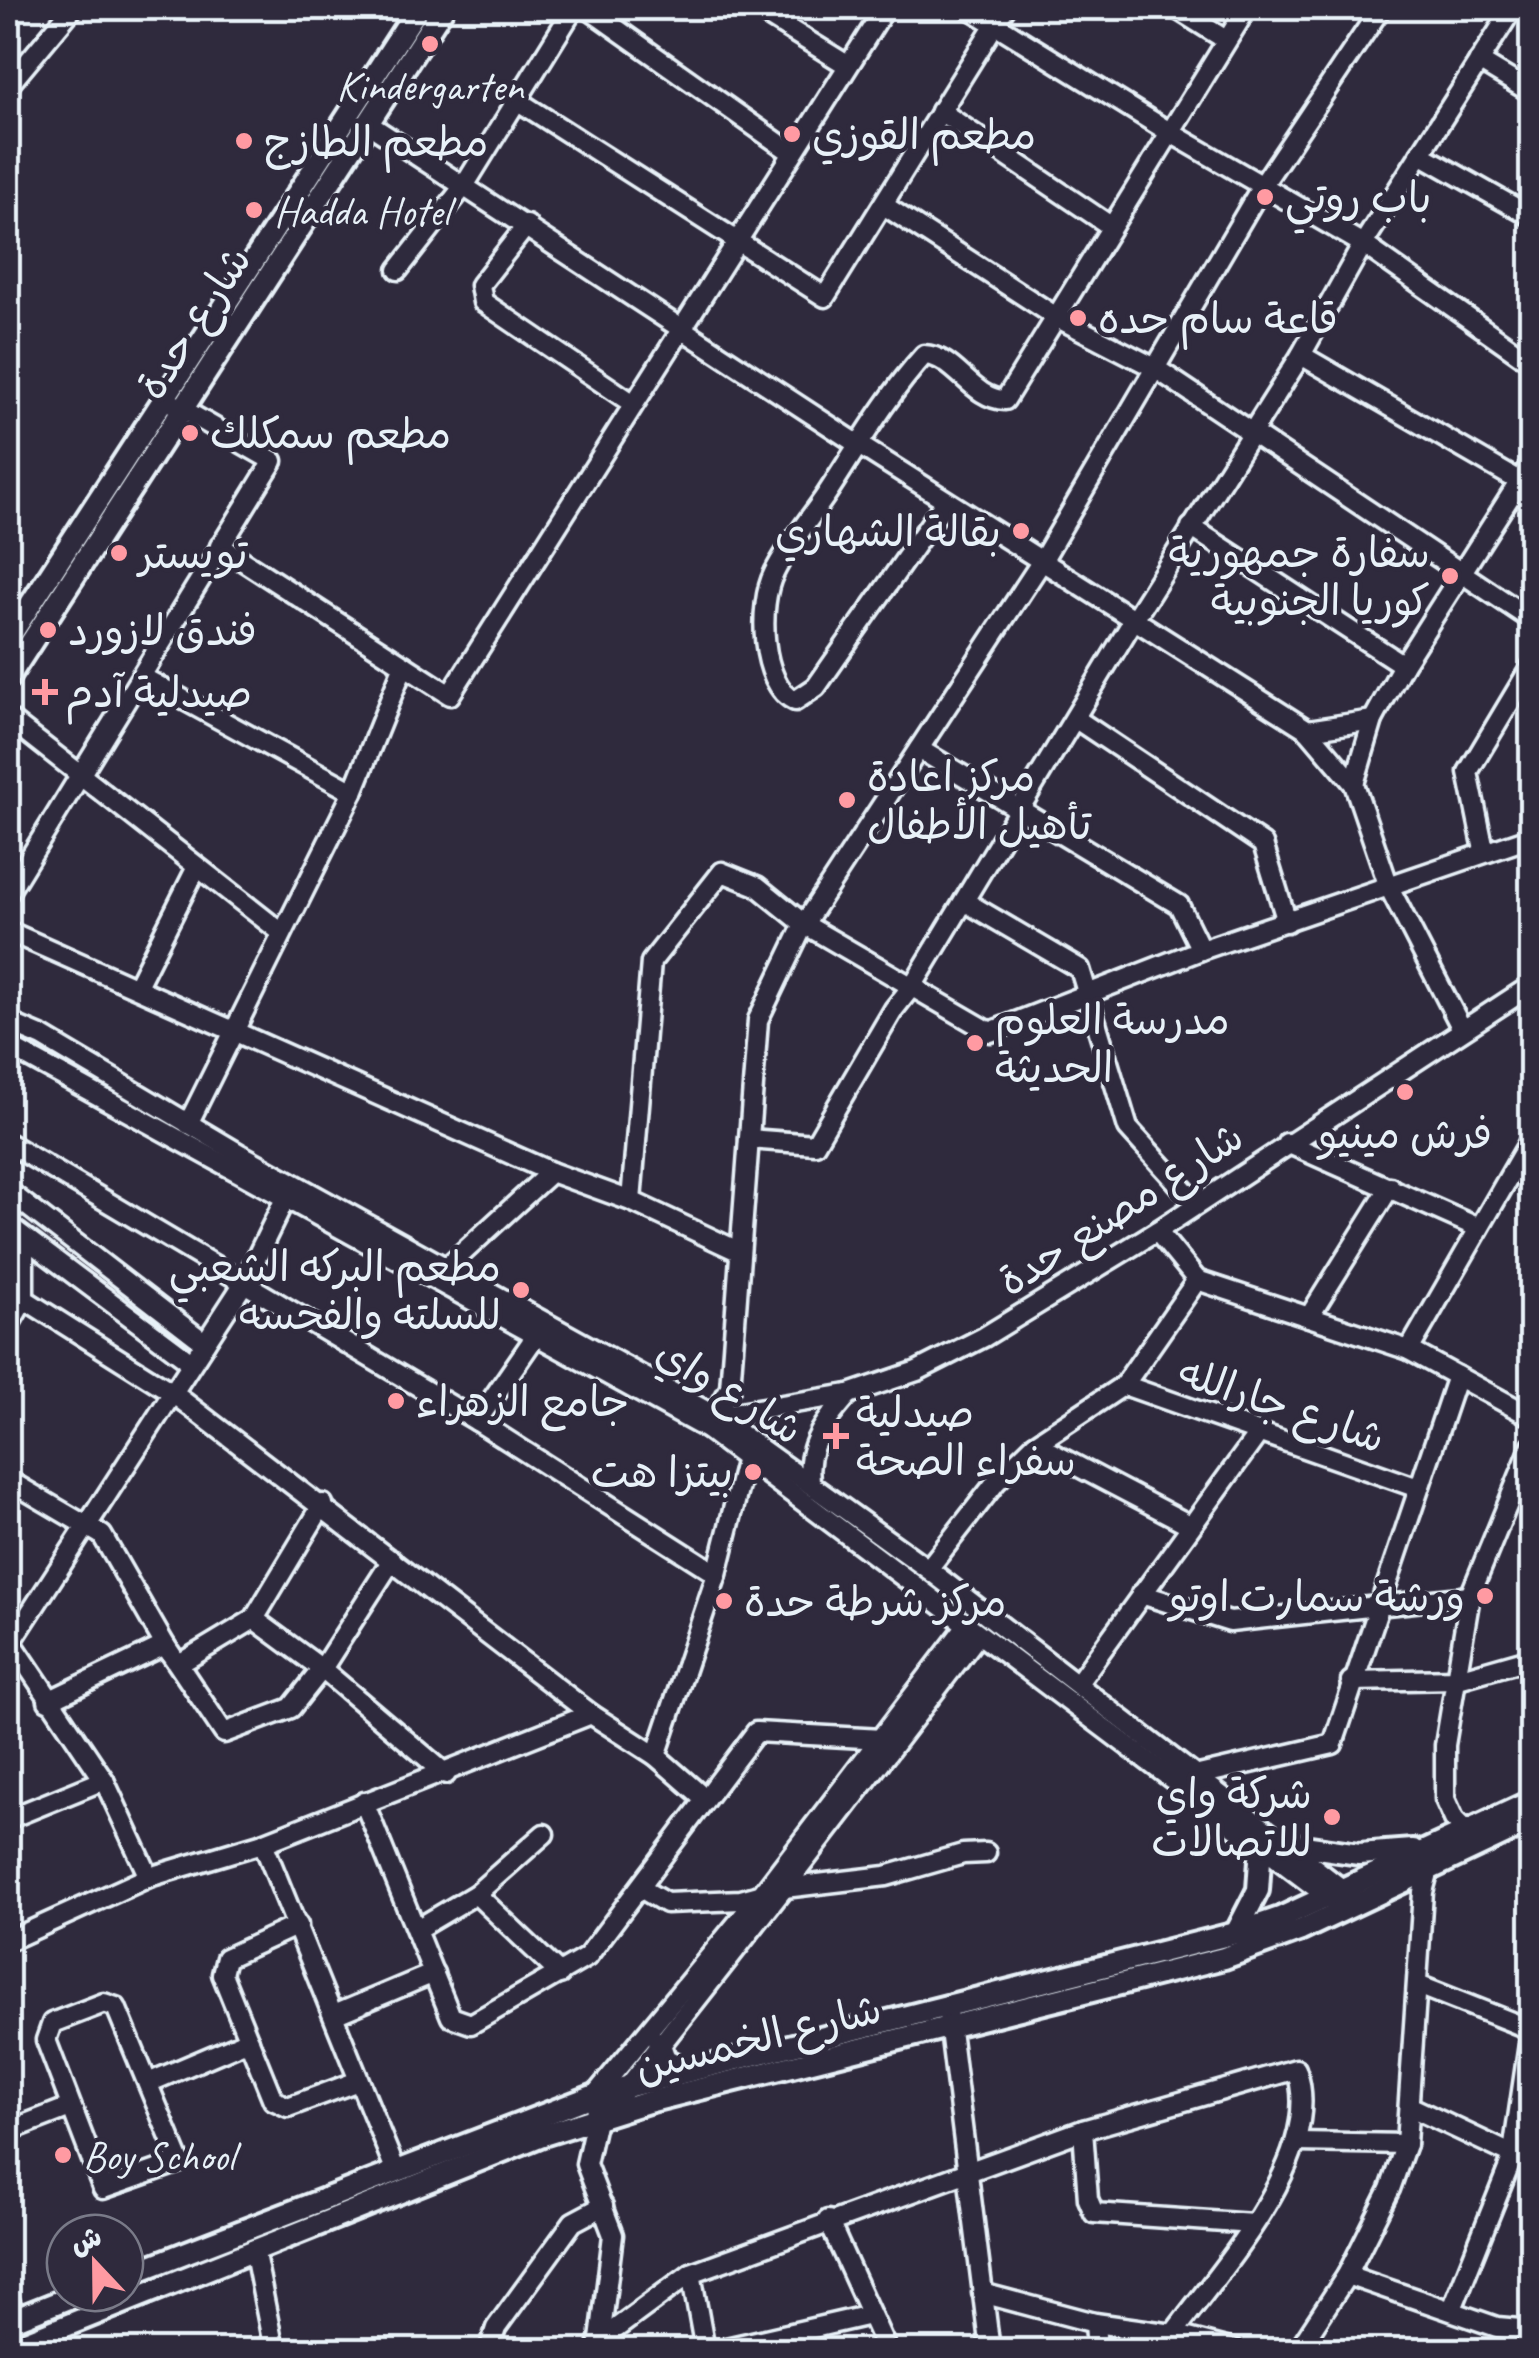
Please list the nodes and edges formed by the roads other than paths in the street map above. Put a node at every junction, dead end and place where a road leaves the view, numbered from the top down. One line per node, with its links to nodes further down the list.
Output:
1 (73, 8): 17 (street)
2 (418, 8): 31 (main road, شارع حدة)
3 (443, 8): 21 (main road, شارع حدة)
4 (574, 8): 19 (street)
5 (587, 8): 23 (street)
6 (755, 8): 16 (street)
7 (885, 8): 16 (street)
8 (969, 8): 13 (street)
9 (1175, 8): 14 (street)
10 (1246, 8): 14 (street)
11 (1381, 8): 26 (street)
12 (1513, 8): 15 (street)
13 (1000, 15): 20 (street); 22 (street)
14 (1226, 40): 22 (street)
15 (1479, 61): 18 (street); 24 (street)
16 (847, 65): 23 (street)
17 (8, 86)
18 (1532, 93)
19 (515, 99): 25 (street); 32 (street)
20 (940, 111): 27 (street); 30 (street)
21 (370, 125): 25 (street); 31 (main road, شارع حدة)
22 (1171, 133): 26 (street); 30 (street)
23 (790, 152): 32 (street)
24 (1420, 154): 28 (street); 33 (street)
25 (464, 186): 29 (street); 34 (street)
26 (1262, 186): 33 (street); 39 (street)
27 (885, 206): 32 (street); 35 (street)
28 (1532, 217)
29 (527, 225): 36 (street); 40 (street)
30 (1110, 225): 35 (street)
31 (285, 234): 41 (main road, شارع حدة)
32 (737, 243): 36 (street)
33 (1362, 244): 37 (street); 38 (street)
34 (398, 270)
35 (1058, 318): 39 (street); 43 (street)
36 (680, 327): 40 (street); 43 (street)
37 (1301, 355): 42 (street); 45 (street)
38 (1532, 363)
39 (1156, 368): 42 (street); 49 (street)
40 (632, 403): 55 (street)
41 (173, 404): 48 (street); 53 (main road, شارع حدة); 58 (main road, شارع حدة)
42 (1250, 434): 47 (street); 50 (street)
43 (859, 445): 46 (street); 46 (street)
44 (1532, 462): 45 (street)
45 (1519, 482): 50 (street)
46 (946, 501): 49 (street)
47 (1192, 527): 52 (street); 54 (street)
48 (220, 546): 55 (street); 57 (street)
49 (1042, 562): 52 (street); 63 (street)
50 (1458, 575): 51 (street); 54 (street)
51 (1532, 620)
52 (1133, 622): 60 (street); 62 (street)
53 (8, 639)
54 (1403, 664): 61 (street)
55 (404, 665): 66 (street)
56 (1532, 665): 69 (street)
57 (142, 677): 64 (street); 66 (street)
58 (8, 678)
59 (8, 718): 64 (street)
60 (1076, 719): 67 (street); 74 (street)
61 (1373, 720): 62 (street); 65 (street)
62 (1308, 730): 65 (street)
63 (919, 749): 67 (street); 75 (street)
64 (78, 773): 70 (street); 72 (street)
65 (1354, 784): 71 (street)
66 (352, 792): 77 (street)
67 (1019, 810): 73 (street); 78 (street)
68 (1532, 836): 69 (street)
69 (1484, 850): 71 (street)
70 (196, 869): 77 (street); 81 (street)
71 (1389, 887): 74 (street); 84 (street)
72 (8, 892)
73 (964, 901): 80 (street); 82 (street)
74 (1287, 922): 78 (street)
75 (804, 924): 80 (street); 89 (street); 97 (street)
76 (8, 931): 81 (street)
77 (282, 933): 85 (street)
78 (1200, 950): 82 (street)
79 (1532, 984): 84 (street, شارع مصنع حدة)
80 (913, 985): 82 (street); 89 (street)
81 (137, 986): 85 (street)
82 (1088, 994): 98 (street)
83 (8, 1022): 87 (street, شارع واي)
84 (1462, 1030): 91 (street, شارع مصنع حدة)
85 (234, 1031): 87 (street); 93 (street)
86 (8, 1046): 92 (street, شارع واي)
87 (188, 1124): 92 (street, شارع واي)
88 (1532, 1137): 100 (street)
89 (750, 1140): 103 (street)
90 (8, 1142): 108 (street)
91 (1287, 1142): 94 (street); 98 (street, شارع مصنع حدة)
92 (235, 1163): 96 (street, شارع واي); 105 (street, شارع واي)
93 (551, 1172): 97 (street); 105 (street)
94 (1390, 1187): 100 (street); 110 (street)
95 (8, 1192): 104 (street)
96 (284, 1201): 108 (street); 112 (street, شارع واي)
97 (632, 1201): 103 (street)
98 (1196, 1204): 101 (street, شارع مصنع حدة)
99 (8, 1224): 102 (street)
100 (1479, 1228): 114 (street)
101 (1156, 1230): 107 (street); 119 (street, شارع مصنع حدة)
102 (24, 1238): 106 (street); 109 (street)
103 (738, 1252): 122 (street)
104 (91, 1257): 106 (street); 113 (street)
105 (447, 1268): 122 (street, شارع واي)
106 (79, 1277): 115 (street)
107 (1197, 1280): 110 (street); 117 (street, شارع جارالله)
108 (244, 1283): 113 (street); 121 (street)
109 (24, 1299): 111 (street); 118 (street)
110 (1309, 1317): 114 (street)
111 (8, 1327)
112 (535, 1337): 121 (street); 122 (street, شارع واي)
113 (205, 1343): 115 (street)
114 (1409, 1350): 116 (street)
115 (191, 1362): 118 (street)
116 (1457, 1376): 120 (street); 129 (street)
117 (1124, 1384): 123 (street, شارع جارالله); 124 (street, شارع جارالله)
118 (170, 1390): 130 (street); 132 (street)
119 (849, 1394): 122 (street, شارع مصنع حدة); 128 (street)
120 (1532, 1417)
121 (477, 1421): 135 (street)
122 (711, 1422): 126 (street, شارع واي); 128 (street, شارع واي)
123 (1258, 1434): 129 (street, شارع جارالله); 131 (street)
124 (1035, 1444): 131 (street); 134 (street, شارع جارالله)
125 (1532, 1445): 137 (street)
126 (746, 1458): 135 (street); 140 (street, شارع واي)
127 (8, 1480): 132 (street)
128 (810, 1482): 134 (street, شارع واي)
129 (1418, 1488): 138 (street)
130 (323, 1504): 133 (street); 139 (street)
131 (1190, 1524): 136 (street)
132 (83, 1528): 141 (street); 142 (street)
133 (392, 1560): 145 (street); 150 (street)
134 (928, 1569): 148 (street, شارع واي)
135 (718, 1574): 153 (street)
136 (1141, 1594): 138 (street); 148 (street)
137 (1470, 1596): 138 (street); 146 (street)
138 (1383, 1604): 147 (street)
139 (254, 1619): 144 (street); 145 (street)
140 (973, 1630): 151 (street, شارع واي); 152 (street); 171 (street)
141 (10, 1639): 149 (street)
142 (165, 1645): 144 (street); 149 (street)
143 (1532, 1658): 146 (street)
144 (178, 1664): 145 (street)
145 (322, 1669): 154 (street)
146 (1458, 1680): 147 (street); 162 (street)
147 (1351, 1681): 155 (street)
148 (1078, 1683): 151 (street, شارع واي)
149 (48, 1701): 156 (street)
150 (591, 1714): 153 (street); 154 (street)
151 (1128, 1734): 155 (street, شارع واي); 166 (street, شارع واي)
152 (882, 1739): 157 (street); 173 (street)
153 (656, 1756): 157 (street)
154 (446, 1774): 159 (street)
155 (1199, 1775): 165 (street, شارع واي)
156 (104, 1780): 160 (street); 170 (street)
157 (704, 1798): 172 (street)
158 (1532, 1801): 162 (main road, شارع الخمسين)
159 (364, 1802): 164 (street); 177 (street)
160 (8, 1819)
161 (1532, 1820): 169 (main road, شارع الخمسين)
162 (1467, 1832): 167 (main road, شارع الخمسين)
163 (544, 1834): 174 (street)
164 (263, 1842): 170 (street); 176 (street)
165 (1283, 1843): 167 (main road); 175 (street, شارع واي)
166 (1261, 1846): 175 (street, شارع واي); 178 (main road)
167 (1435, 1847): 175 (main road, شارع الخمسين)
168 (986, 1853): 171 (street)
169 (1430, 1869): 175 (main road, شارع الخمسين); 182 (street)
170 (149, 1877): 179 (street)
171 (784, 1888): 173 (street); 187 (street)
172 (642, 1890): 173 (street); 181 (street)
173 (764, 1892): 192 (street)
174 (476, 1894): 177 (street); 181 (street)
175 (1343, 1899): 178 (main road, شارع الخمسين); 184 (main road, شارع الخمسين)
176 (298, 1925): 183 (street); 186 (street)
177 (418, 1929): 180 (street)
178 (1236, 1934): 184 (main road, شارع الخمسين)
179 (8, 1942)
180 (434, 1973): 181 (street); 183 (street)
181 (560, 1974)
182 (1418, 1985): 185 (street); 194 (street)
183 (334, 2014): 189 (street)
184 (949, 2018): 188 (main road, شارع الخمسين); 195 (main road, شارع الخمسين); 203 (street)
185 (1532, 2030): 200 (street)
186 (249, 2040): 189 (street); 190 (street)
187 (659, 2042): 188 (main road); 191 (street)
188 (688, 2071): 191 (main road, شارع الخمسين)
189 (358, 2081): 202 (street)
190 (148, 2083): 193 (street); 193 (street)
191 (627, 2088): 192 (main road, شارع الخمسين); 195 (street)
192 (596, 2095): 195 (street); 202 (main road, شارع الخمسين)
193 (70, 2107): 197 (street)
194 (1410, 2108): 199 (street); 200 (street)
195 (596, 2119): 204 (street); 207 (main road, شارع الخمسين)
196 (1083, 2130): 198 (street); 203 (street); 206 (street)
197 (8, 2131)
198 (1298, 2142): 199 (street); 206 (street)
199 (1406, 2144): 210 (street)
200 (1512, 2159): 201 (street); 214 (street)
201 (1532, 2164)
202 (395, 2169): 208 (main road, شارع الخمسين)
203 (969, 2169): 205 (street); 211 (street)
204 (604, 2206): 220 (street); 223 (street)
205 (828, 2220): 209 (street); 215 (street)
206 (1253, 2224): 219 (street)
207 (254, 2250): 221 (main road, شارع الخمسين); 222 (street)
208 (145, 2268)
209 (691, 2273): 220 (street); 224 (street)
210 (1347, 2275): 214 (street); 230 (street)
211 (982, 2294): 217 (street); 227 (street)
212 (8, 2297): 216 (street)
213 (45, 2307): 216 (main road)
214 (1452, 2310): 218 (street)
215 (870, 2315): 225 (street); 226 (street)
216 (12, 2320)
217 (1095, 2324): 219 (street); 228 (street)
218 (1532, 2330)
219 (1173, 2334): 229 (street)
220 (599, 2346)
221 (8, 2348)
222 (274, 2350)
223 (489, 2350)
224 (706, 2350)
225 (718, 2350)
226 (887, 2350)
227 (990, 2350)
228 (1097, 2350)
229 (1234, 2350)
230 (1298, 2350)

